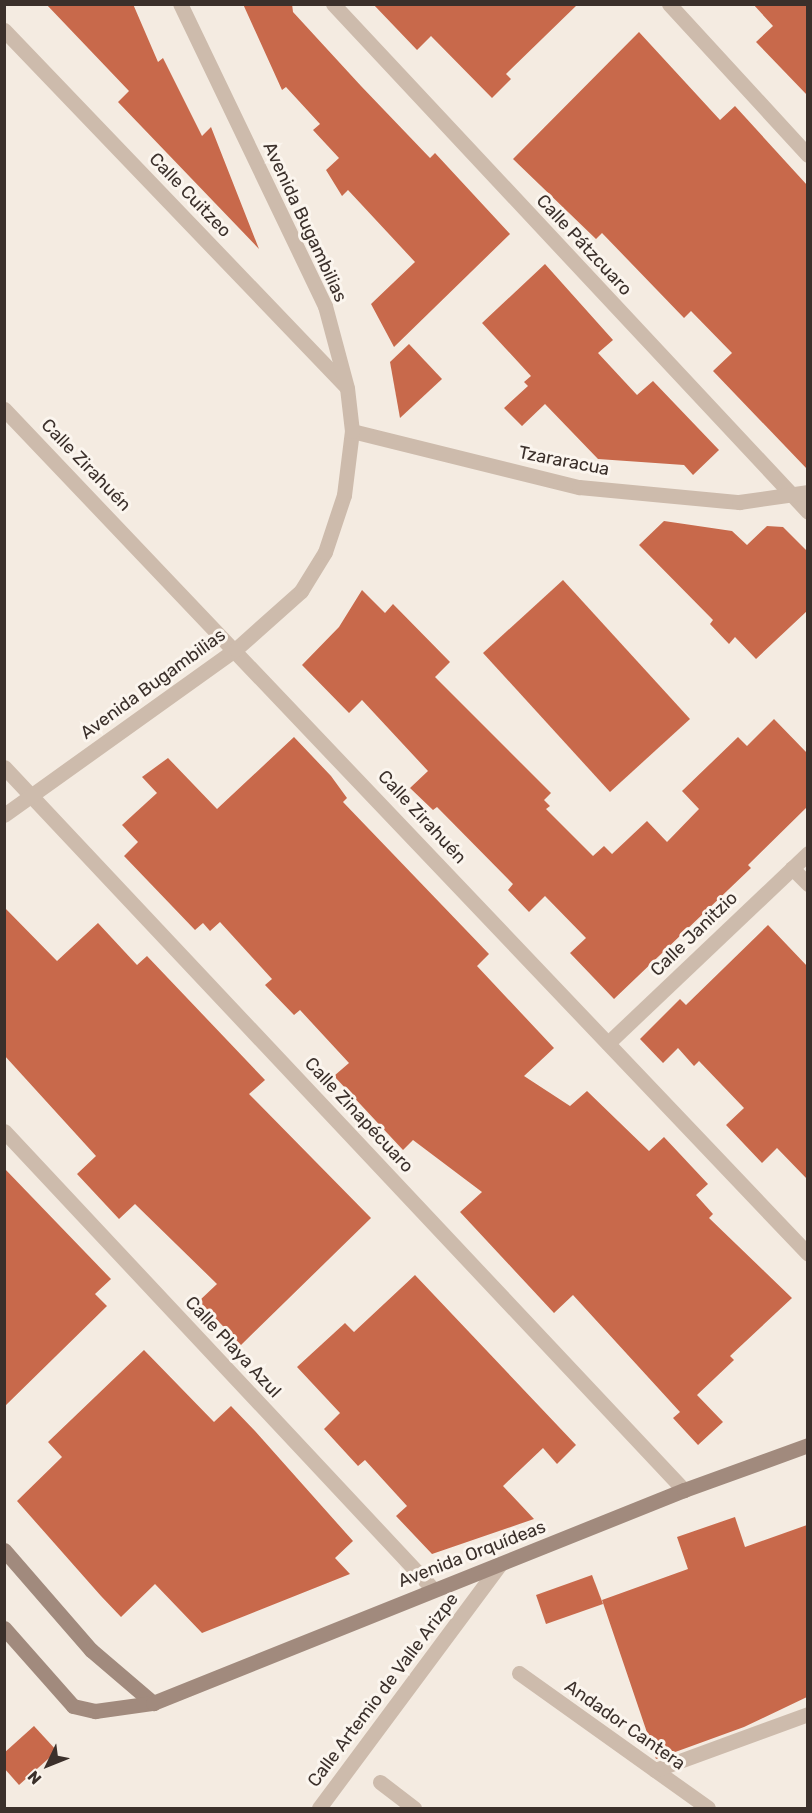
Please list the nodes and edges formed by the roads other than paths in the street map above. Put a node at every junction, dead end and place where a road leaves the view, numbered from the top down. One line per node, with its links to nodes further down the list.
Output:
1 (180, 4): 6 (street, Avenida Bugambilias)
2 (333, 4): 10 (street, Calle Pátzcuaro)
3 (669, 4): 5 (street)
4 (4, 30): 6 (street, Calle Cuitzeo)
5 (807, 155)
6 (347, 388): 8 (street, Avenida Bugambilias)
7 (4, 409): 12 (street, Calle Zirahuén)
8 (352, 432): 10 (street, Tzararacua); 12 (street, Avenida Bugambilias)
9 (807, 492): 10 (street, Tzararacua)
10 (792, 496): 11 (street, Calle Pátzcuaro)
11 (807, 512)
12 (237, 649): 14 (street, Avenida Bugambilias); 19 (street, Calle Zirahuén)
13 (4, 767): 14 (street, Calle Zinapécuaro)
14 (32, 795): 15 (street, Avenida Bugambilias); 23 (street, Calle Zinapécuaro)
15 (4, 814)
16 (807, 853): 17 (street, Calle Janitzio)
17 (792, 868): 18 (street); 19 (street, Calle Janitzio)
18 (807, 884)
19 (608, 1042): 21 (street, Calle Zirahuén)
20 (4, 1131): 26 (street, Calle Playa Azul)
21 (807, 1254)
22 (807, 1445): 23 (street, Avenida Orquídeas)
23 (684, 1490): 25 (street, Avenida Orquídeas)
24 (4, 1550): 29 (street)
25 (500, 1566): 26 (street, Avenida Orquídeas); 33 (street, Calle Artemio de Valle Arizpe)
26 (433, 1589): 29 (street, Avenida Orquídeas)
27 (4, 1628): 29 (street, Avenida Orquídeas)
28 (519, 1673): 31 (street, Andador Cantera)
29 (153, 1703)
30 (807, 1714): 31 (street)
31 (656, 1770): 35 (street, Andador Cantera)
32 (380, 1782): 34 (street)
33 (319, 1809)
34 (414, 1809)
35 (708, 1809)

